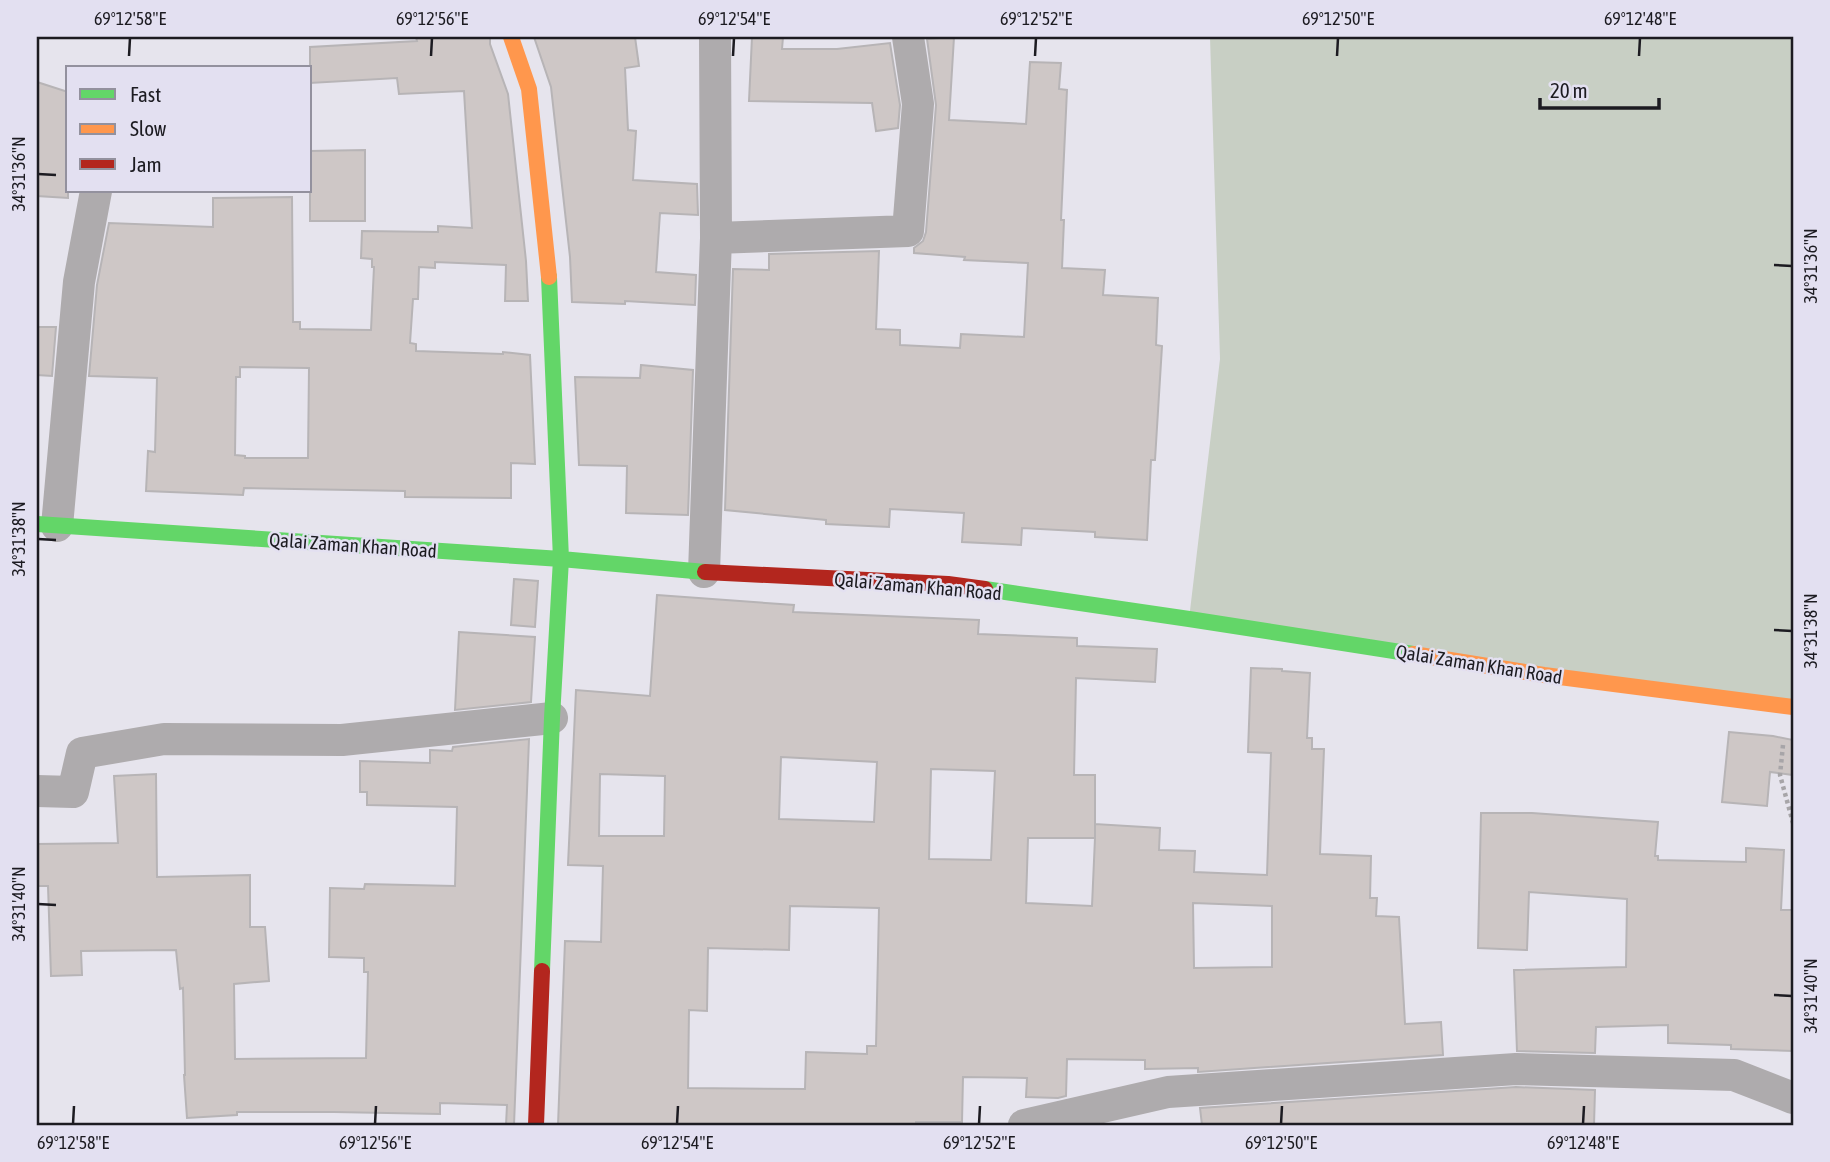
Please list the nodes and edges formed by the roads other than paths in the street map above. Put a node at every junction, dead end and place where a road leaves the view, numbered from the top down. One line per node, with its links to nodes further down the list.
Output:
1 (511, 37): 7 (street)
2 (715, 37): 5 (street)
3 (908, 37): 5 (street)
4 (96, 192): 6 (street)
5 (716, 238): 8 (street)
6 (47, 525): 7 (street, Qalai Zaman Khan Road)
7 (561, 559): 8 (street, Qalai Zaman Khan Road); 10 (street)
8 (704, 572): 9 (street, Qalai Zaman Khan Road)
9 (1790, 706)
10 (552, 718): 11 (street); 13 (street)
11 (37, 791)
12 (1793, 1098): 14 (street)
13 (536, 1125)
14 (1024, 1125)

